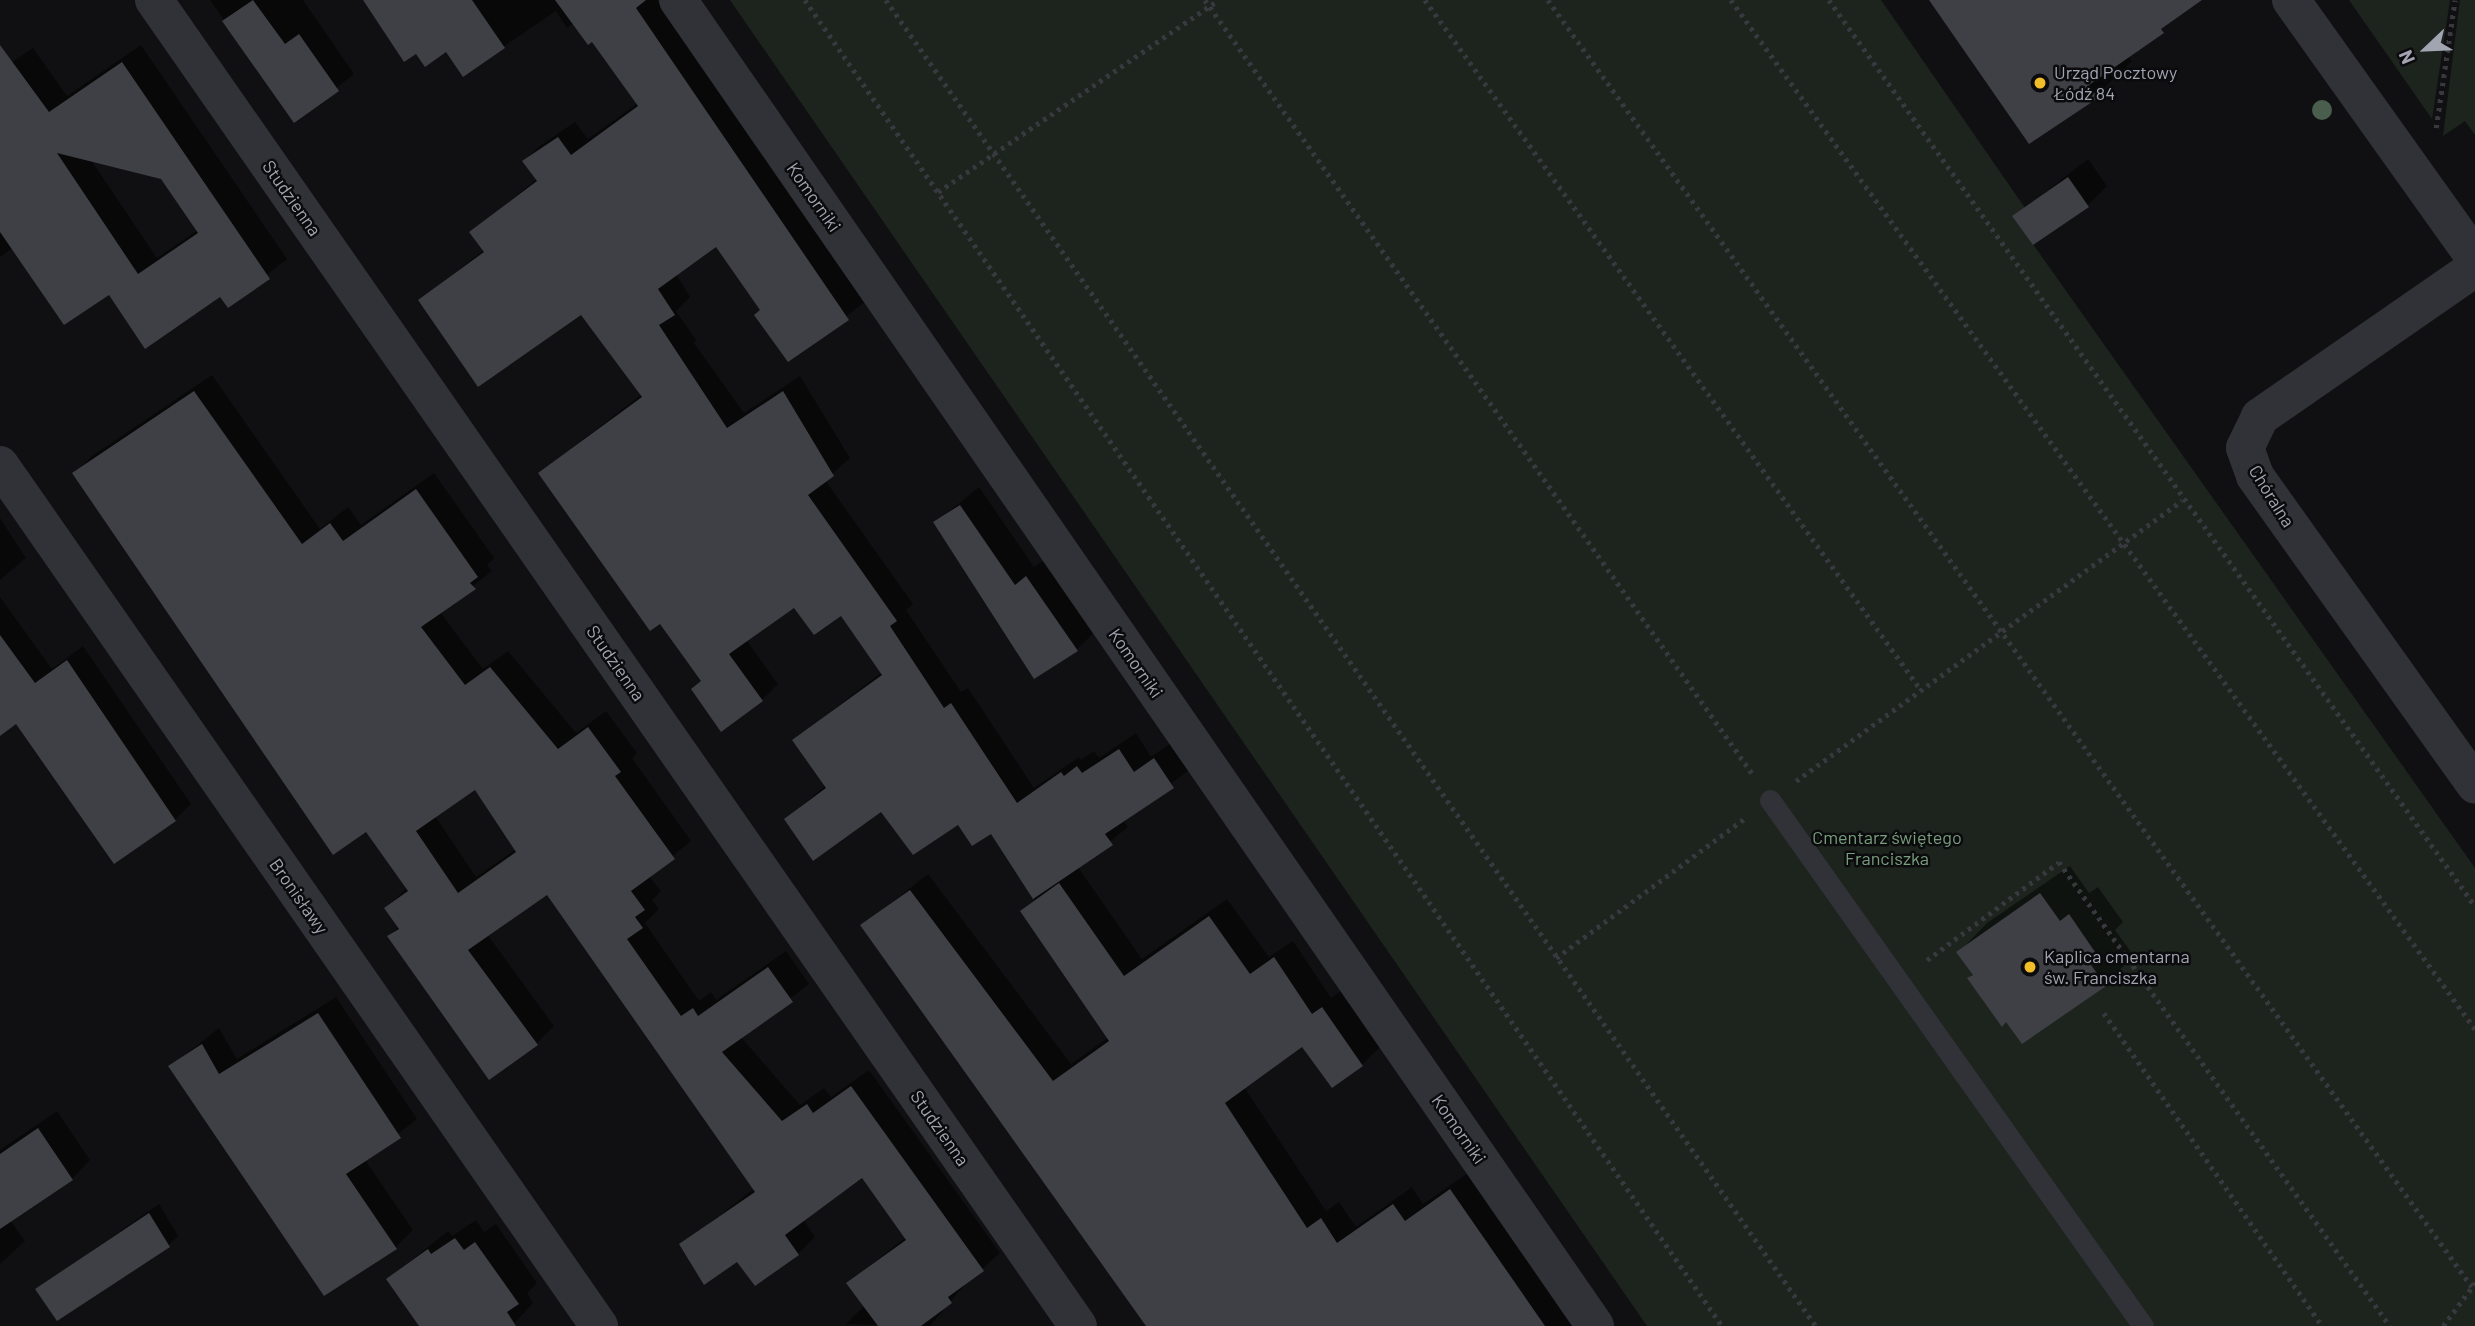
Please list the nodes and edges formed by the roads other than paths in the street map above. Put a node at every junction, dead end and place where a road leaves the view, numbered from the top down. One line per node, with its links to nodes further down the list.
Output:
1 (154, 0): 10 (street, Studzienna)
2 (678, 0): 11 (street, Komorniki)
3 (2291, 0): 4 (street)
4 (2475, 258)
5 (2475, 268): 7 (street, Chóralna)
6 (0, 465): 9 (street, Bronisławy)
7 (2475, 784)
8 (1770, 800): 12 (lane)
9 (598, 1326)
10 (1078, 1326)
11 (1595, 1326)
12 (2143, 1326)

